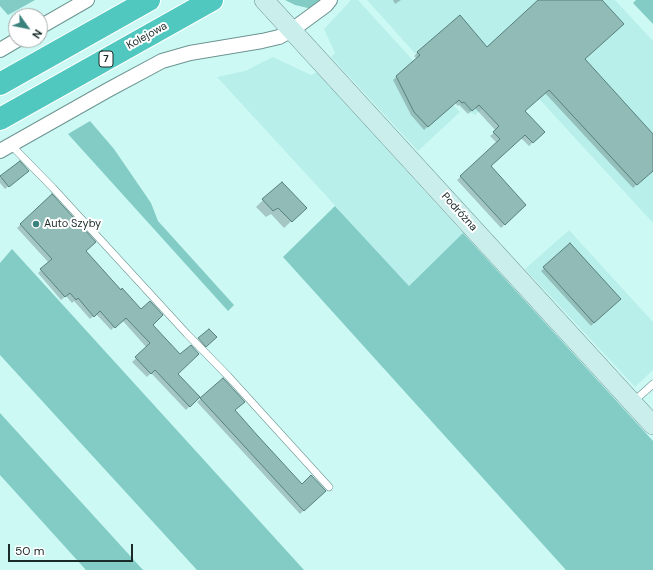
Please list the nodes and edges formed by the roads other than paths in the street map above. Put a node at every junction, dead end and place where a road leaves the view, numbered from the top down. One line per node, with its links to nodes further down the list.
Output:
1 (86, 0): 6 (street)
2 (149, 0): 8 (highway)
3 (212, 0): 9 (highway, Kolejowa / 7)
4 (264, 0): 7 (street, Podróżna)
5 (330, 0): 7 (street)
6 (48, 22)
7 (292, 30): 10 (street); 12 (street, Podróżna)
8 (0, 84)
9 (0, 119)
10 (5, 148): 14 (lane)
11 (653, 384): 12 (lane)
12 (633, 402): 13 (street, Podróżna)
13 (653, 425)
14 (329, 487)

